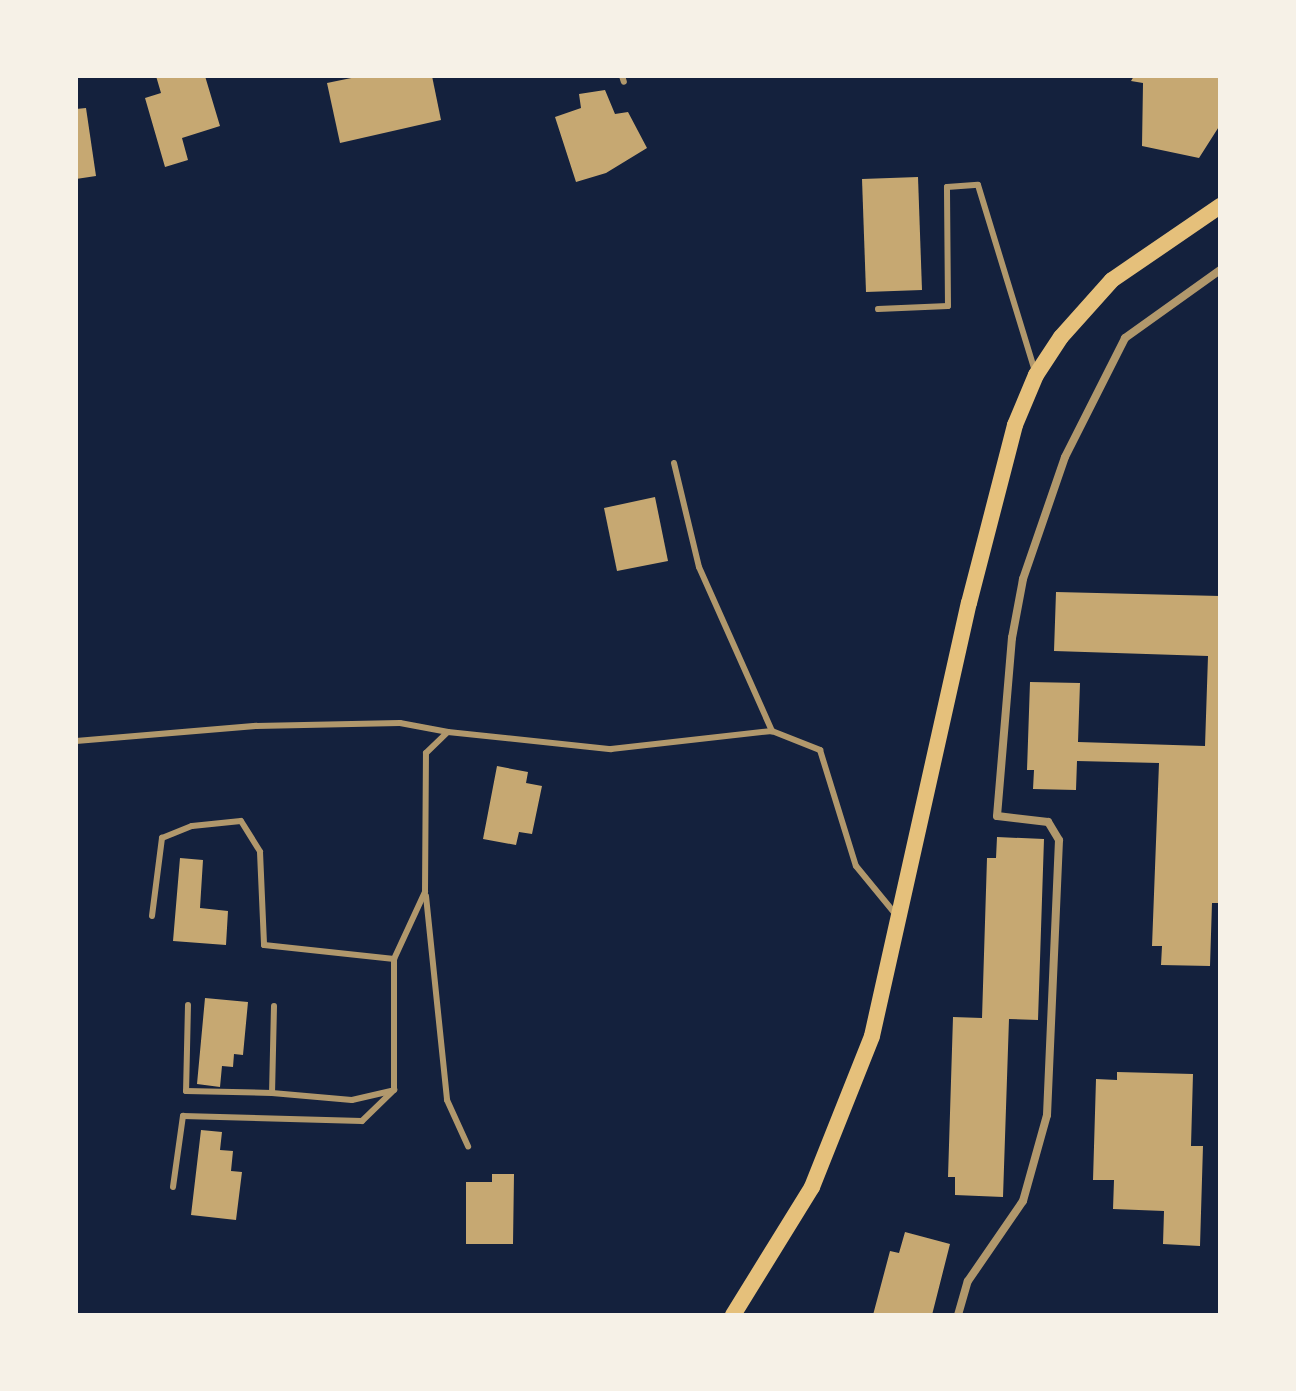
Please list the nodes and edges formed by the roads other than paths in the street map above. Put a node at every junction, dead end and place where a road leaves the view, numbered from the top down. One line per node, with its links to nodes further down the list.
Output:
1 (1220, 206): 4 (main road)
2 (1220, 270): 20 (street)
3 (878, 309): 4 (lane)
4 (1036, 375): 11 (main road)
5 (674, 463): 6 (lane)
6 (772, 731): 7 (lane); 11 (lane)
7 (448, 732): 8 (lane); 9 (lane)
8 (76, 741)
9 (425, 892): 12 (lane); 17 (lane)
10 (152, 916): 12 (lane)
11 (899, 919): 19 (main road)
12 (394, 959): 15 (lane)
13 (188, 1005): 16 (lane)
14 (274, 1006): 16 (lane)
15 (394, 1090): 16 (lane); 18 (lane)
16 (272, 1093)
17 (468, 1146)
18 (173, 1187)
19 (733, 1315)
20 (958, 1315)

